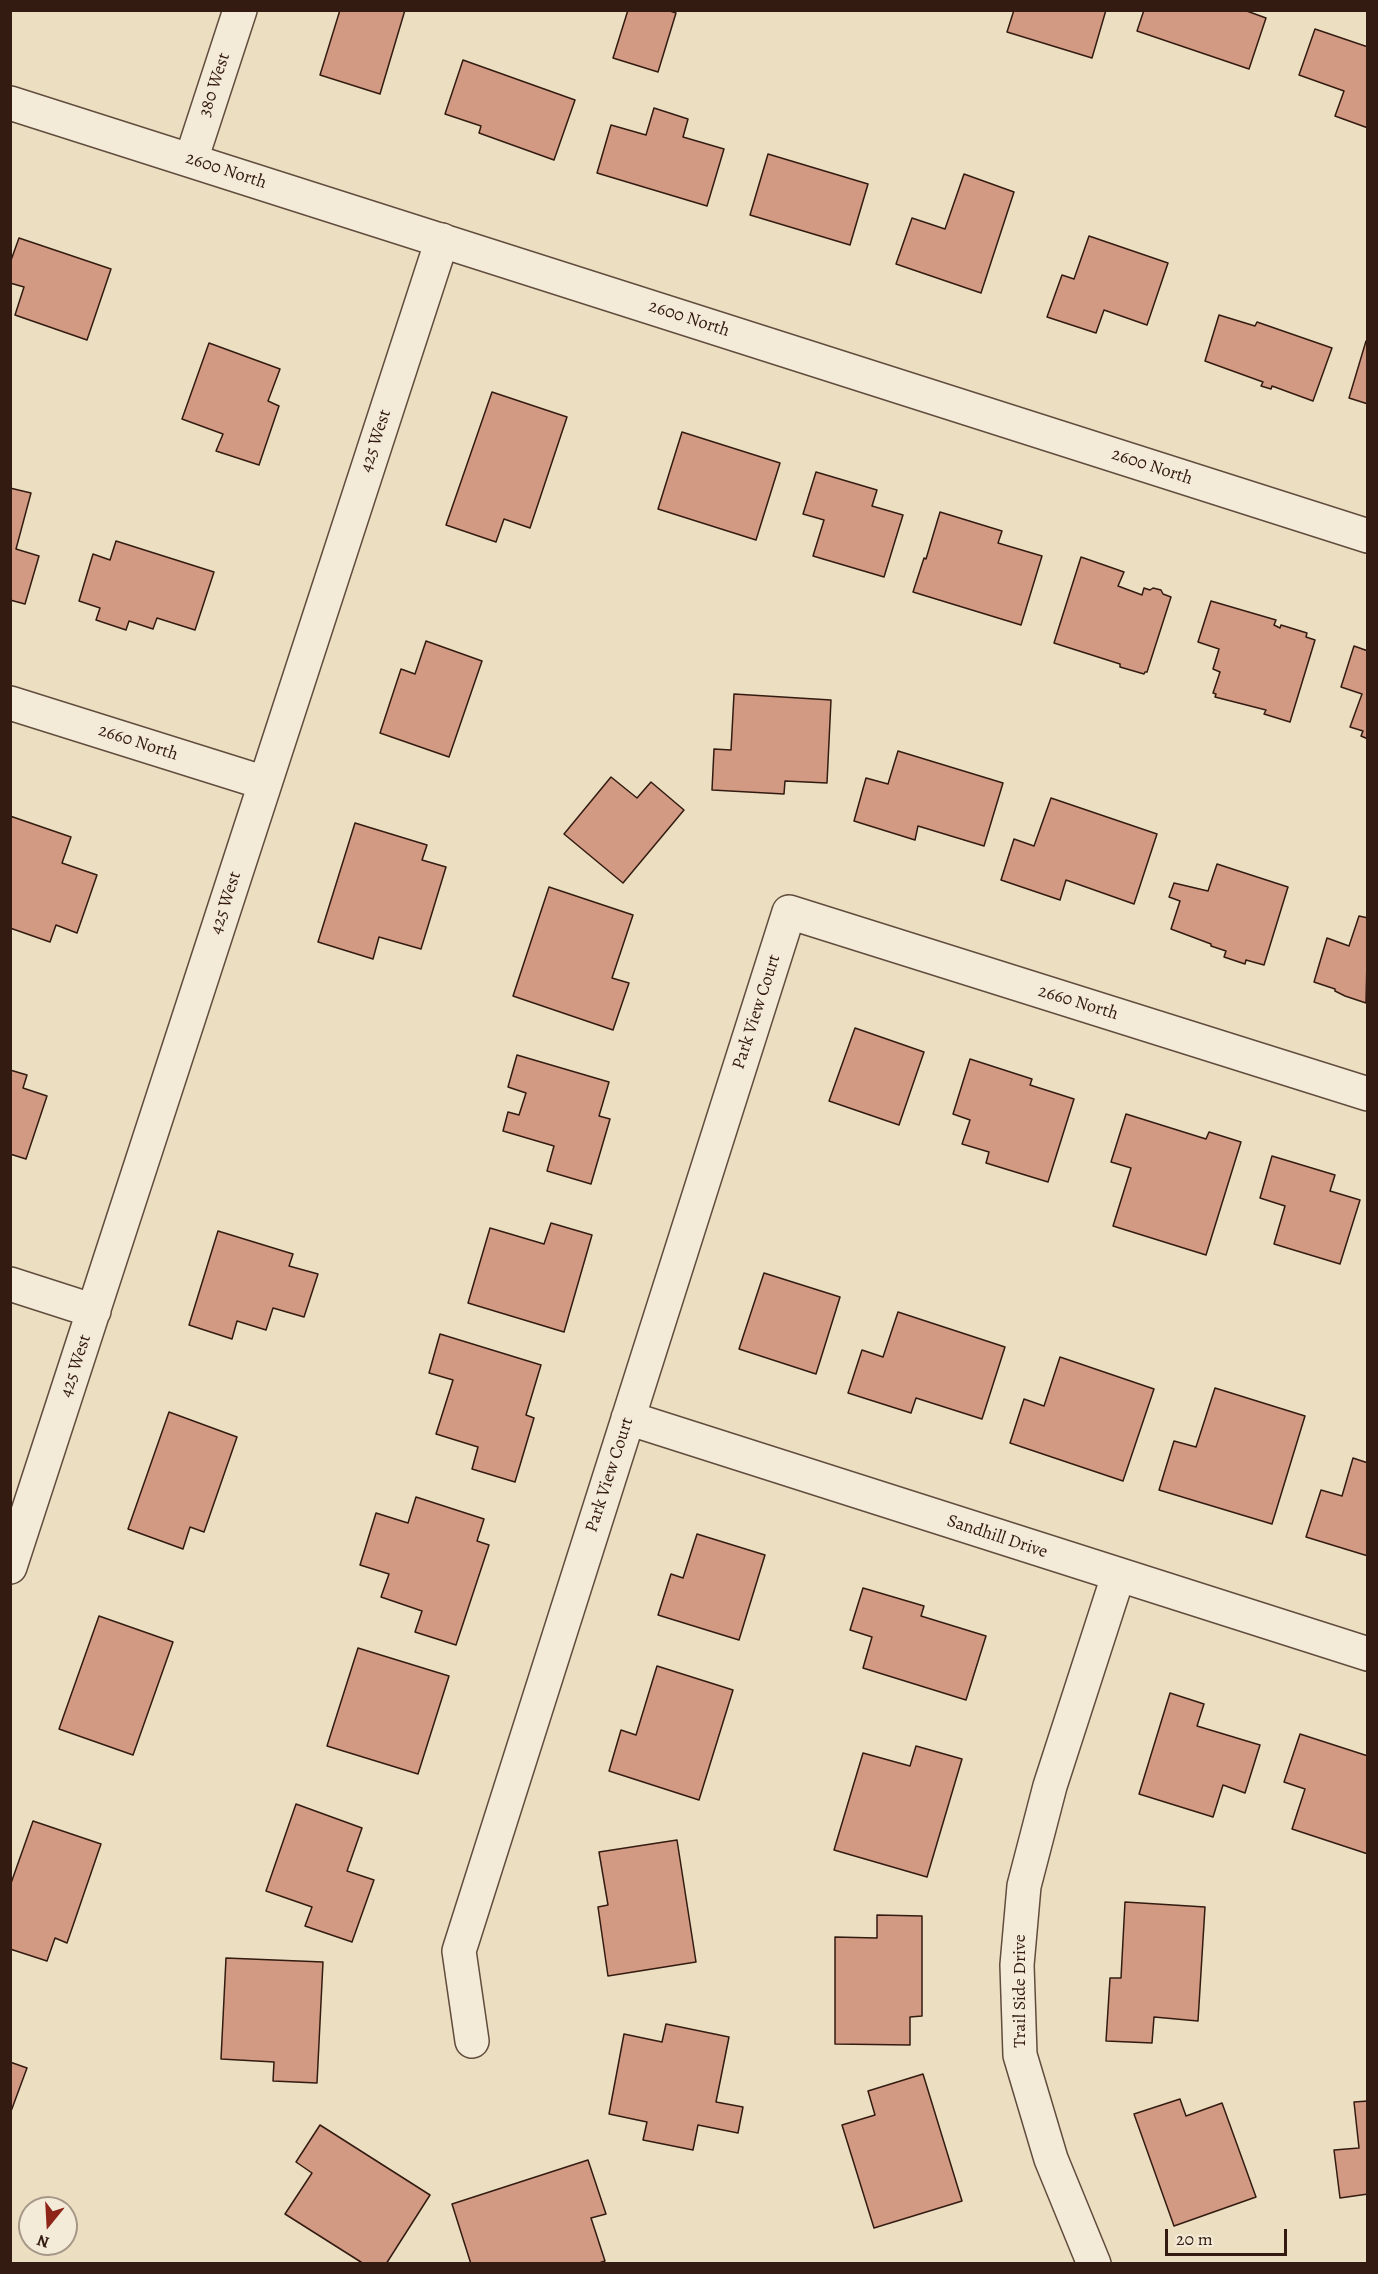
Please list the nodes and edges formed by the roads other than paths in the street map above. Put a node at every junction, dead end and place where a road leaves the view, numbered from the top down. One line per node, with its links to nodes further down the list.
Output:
1 (240, 10): 3 (street, 380 West)
2 (10, 103): 3 (street, 2600 North)
3 (191, 160): 4 (street, 2600 North)
4 (442, 240): 5 (street, 2600 North); 7 (street, 425 West)
5 (1368, 536)
6 (10, 703): 7 (street, 2660 North)
7 (265, 783): 11 (street, 425 West)
8 (789, 912): 9 (street, 2660 North); 12 (street, Park View Court)
9 (1368, 1094)
10 (10, 1284): 11 (street)
11 (94, 1311): 13 (street, 425 West)
12 (628, 1418): 14 (street, Sandhill Drive); 16 (street, Park View Court)
13 (10, 1567)
14 (1118, 1576): 15 (street, Sandhill Drive); 17 (street, Trail Side Drive)
15 (1368, 1654)
16 (472, 2041)
17 (1094, 2264)

